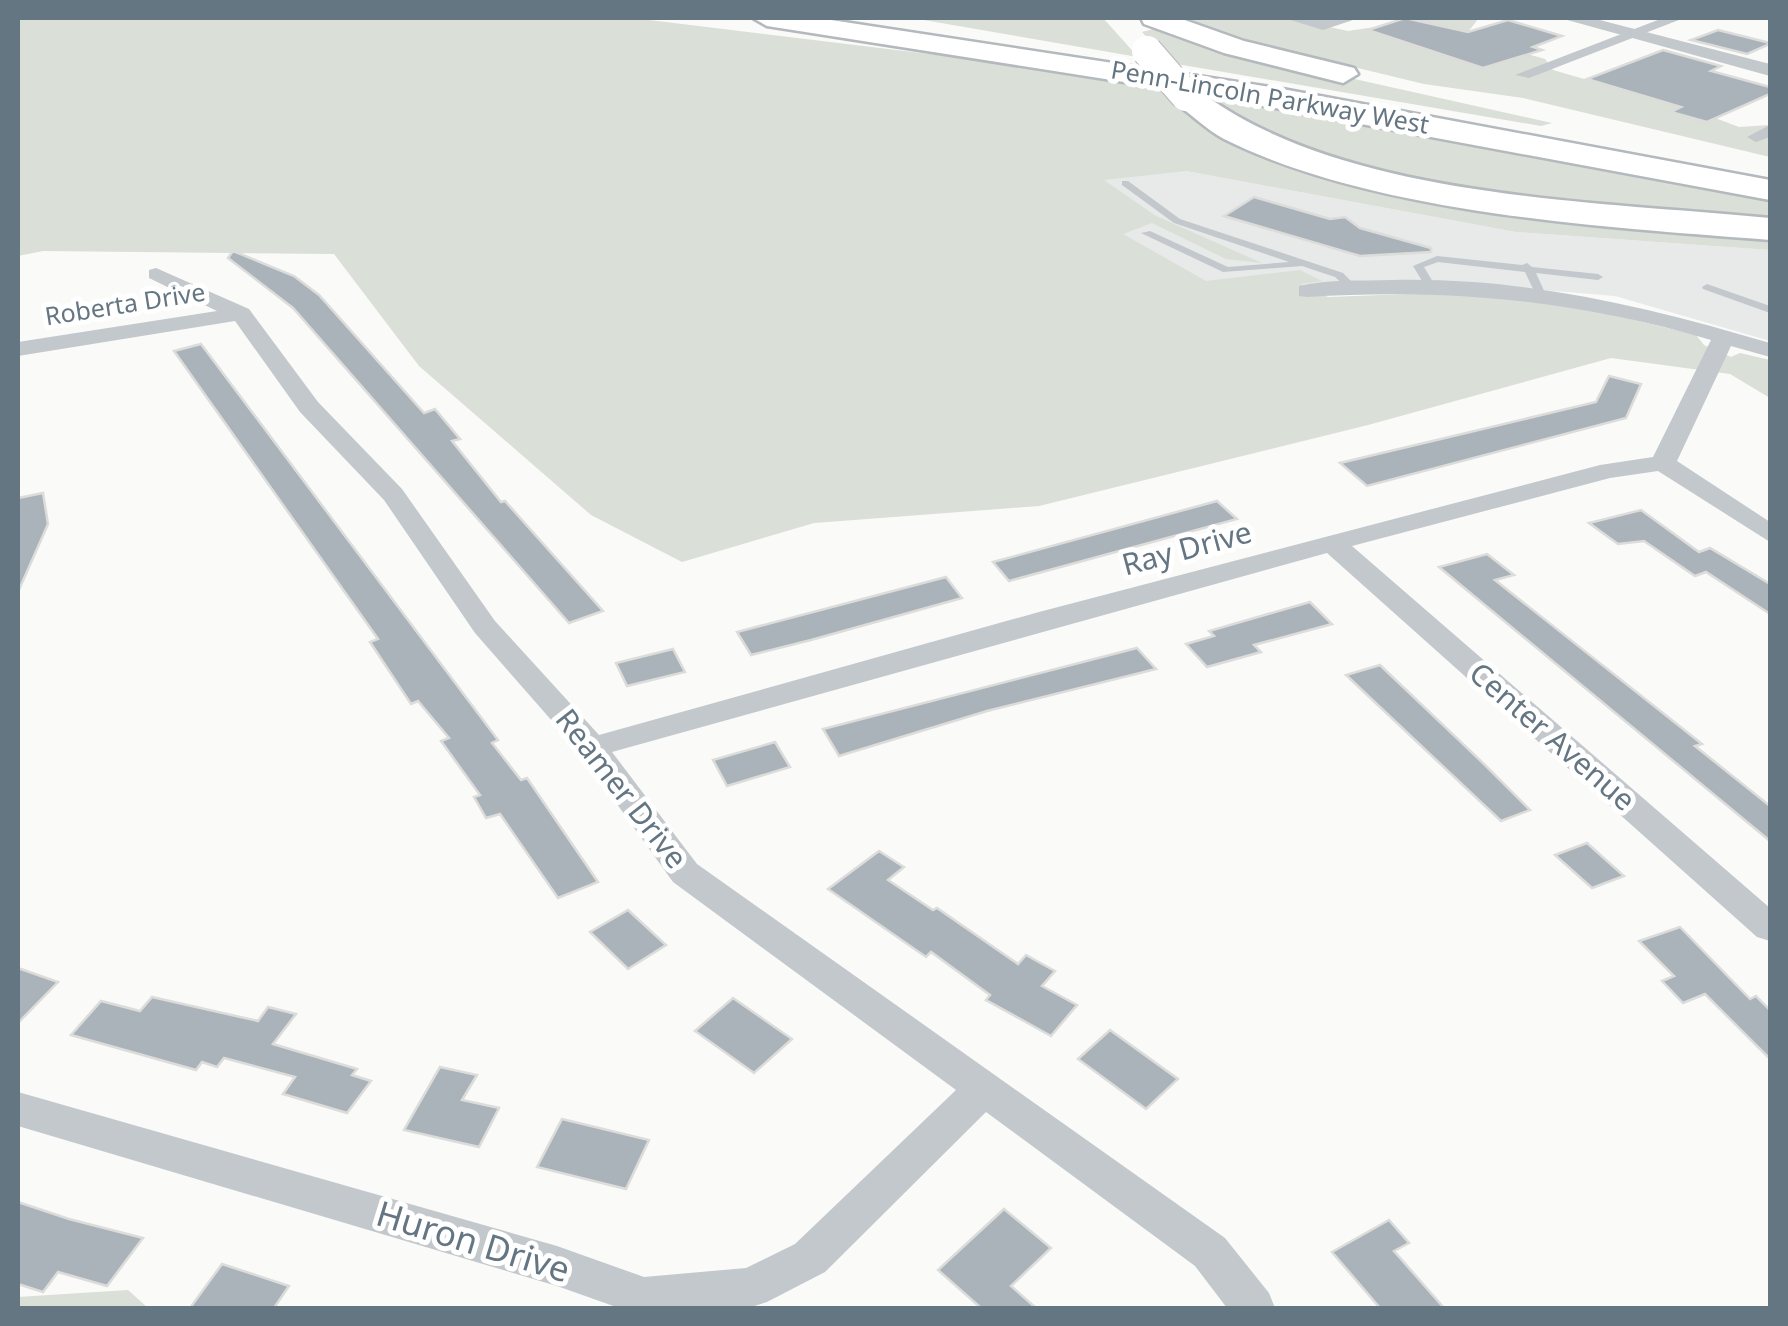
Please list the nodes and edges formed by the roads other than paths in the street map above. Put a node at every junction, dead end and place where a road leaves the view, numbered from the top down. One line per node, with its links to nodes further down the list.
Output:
1 (767, 18): 18 (highway, Penn-Lincoln Parkway West)
2 (825, 18): 10 (highway, Penn-Lincoln Parkway West)
3 (846, 18): 10 (highway)
4 (1292, 18): 5 (street)
5 (1352, 18)
6 (1570, 18): 9 (street)
7 (1676, 18): 9 (street)
8 (1161, 21): 13 (highway); 19 (highway, bridge)
9 (1632, 34): 11 (street); 12 (street)
10 (956, 36): 16 (highway, Penn-Lincoln Parkway West)
11 (1770, 70)
12 (1523, 75)
13 (1374, 80)
14 (1485, 105): 15 (highway)
15 (1770, 170)
16 (1770, 180)
17 (1124, 183): 21 (lane)
18 (1770, 190)
19 (1770, 229)
20 (1146, 234): 21 (lane)
21 (1303, 263): 27 (lane)
22 (1528, 266): 24 (lane); 25 (lane); 29 (lane)
23 (156, 274): 31 (street, Reamer Drive)
24 (1598, 277)
25 (1431, 287): 27 (street); 29 (street)
26 (1707, 287): 30 (lane)
27 (1354, 288): 28 (street)
28 (1306, 291)
29 (1542, 295): 32 (street)
30 (1770, 310)
31 (241, 314): 33 (street, Roberta Drive); 38 (street, Reamer Drive)
32 (1725, 335): 34 (street); 35 (street)
33 (18, 349)
34 (1770, 350)
35 (1663, 463): 36 (street); 37 (street, Ray Drive)
36 (1770, 534)
37 (1334, 545): 38 (street, Ray Drive); 39 (street, Center Avenue)
38 (592, 747): 40 (street, Reamer Drive)
39 (1770, 928)
40 (983, 1089): 41 (street, Huron Drive); 42 (street, Reamer Drive)
41 (18, 1109)
42 (1253, 1308)

